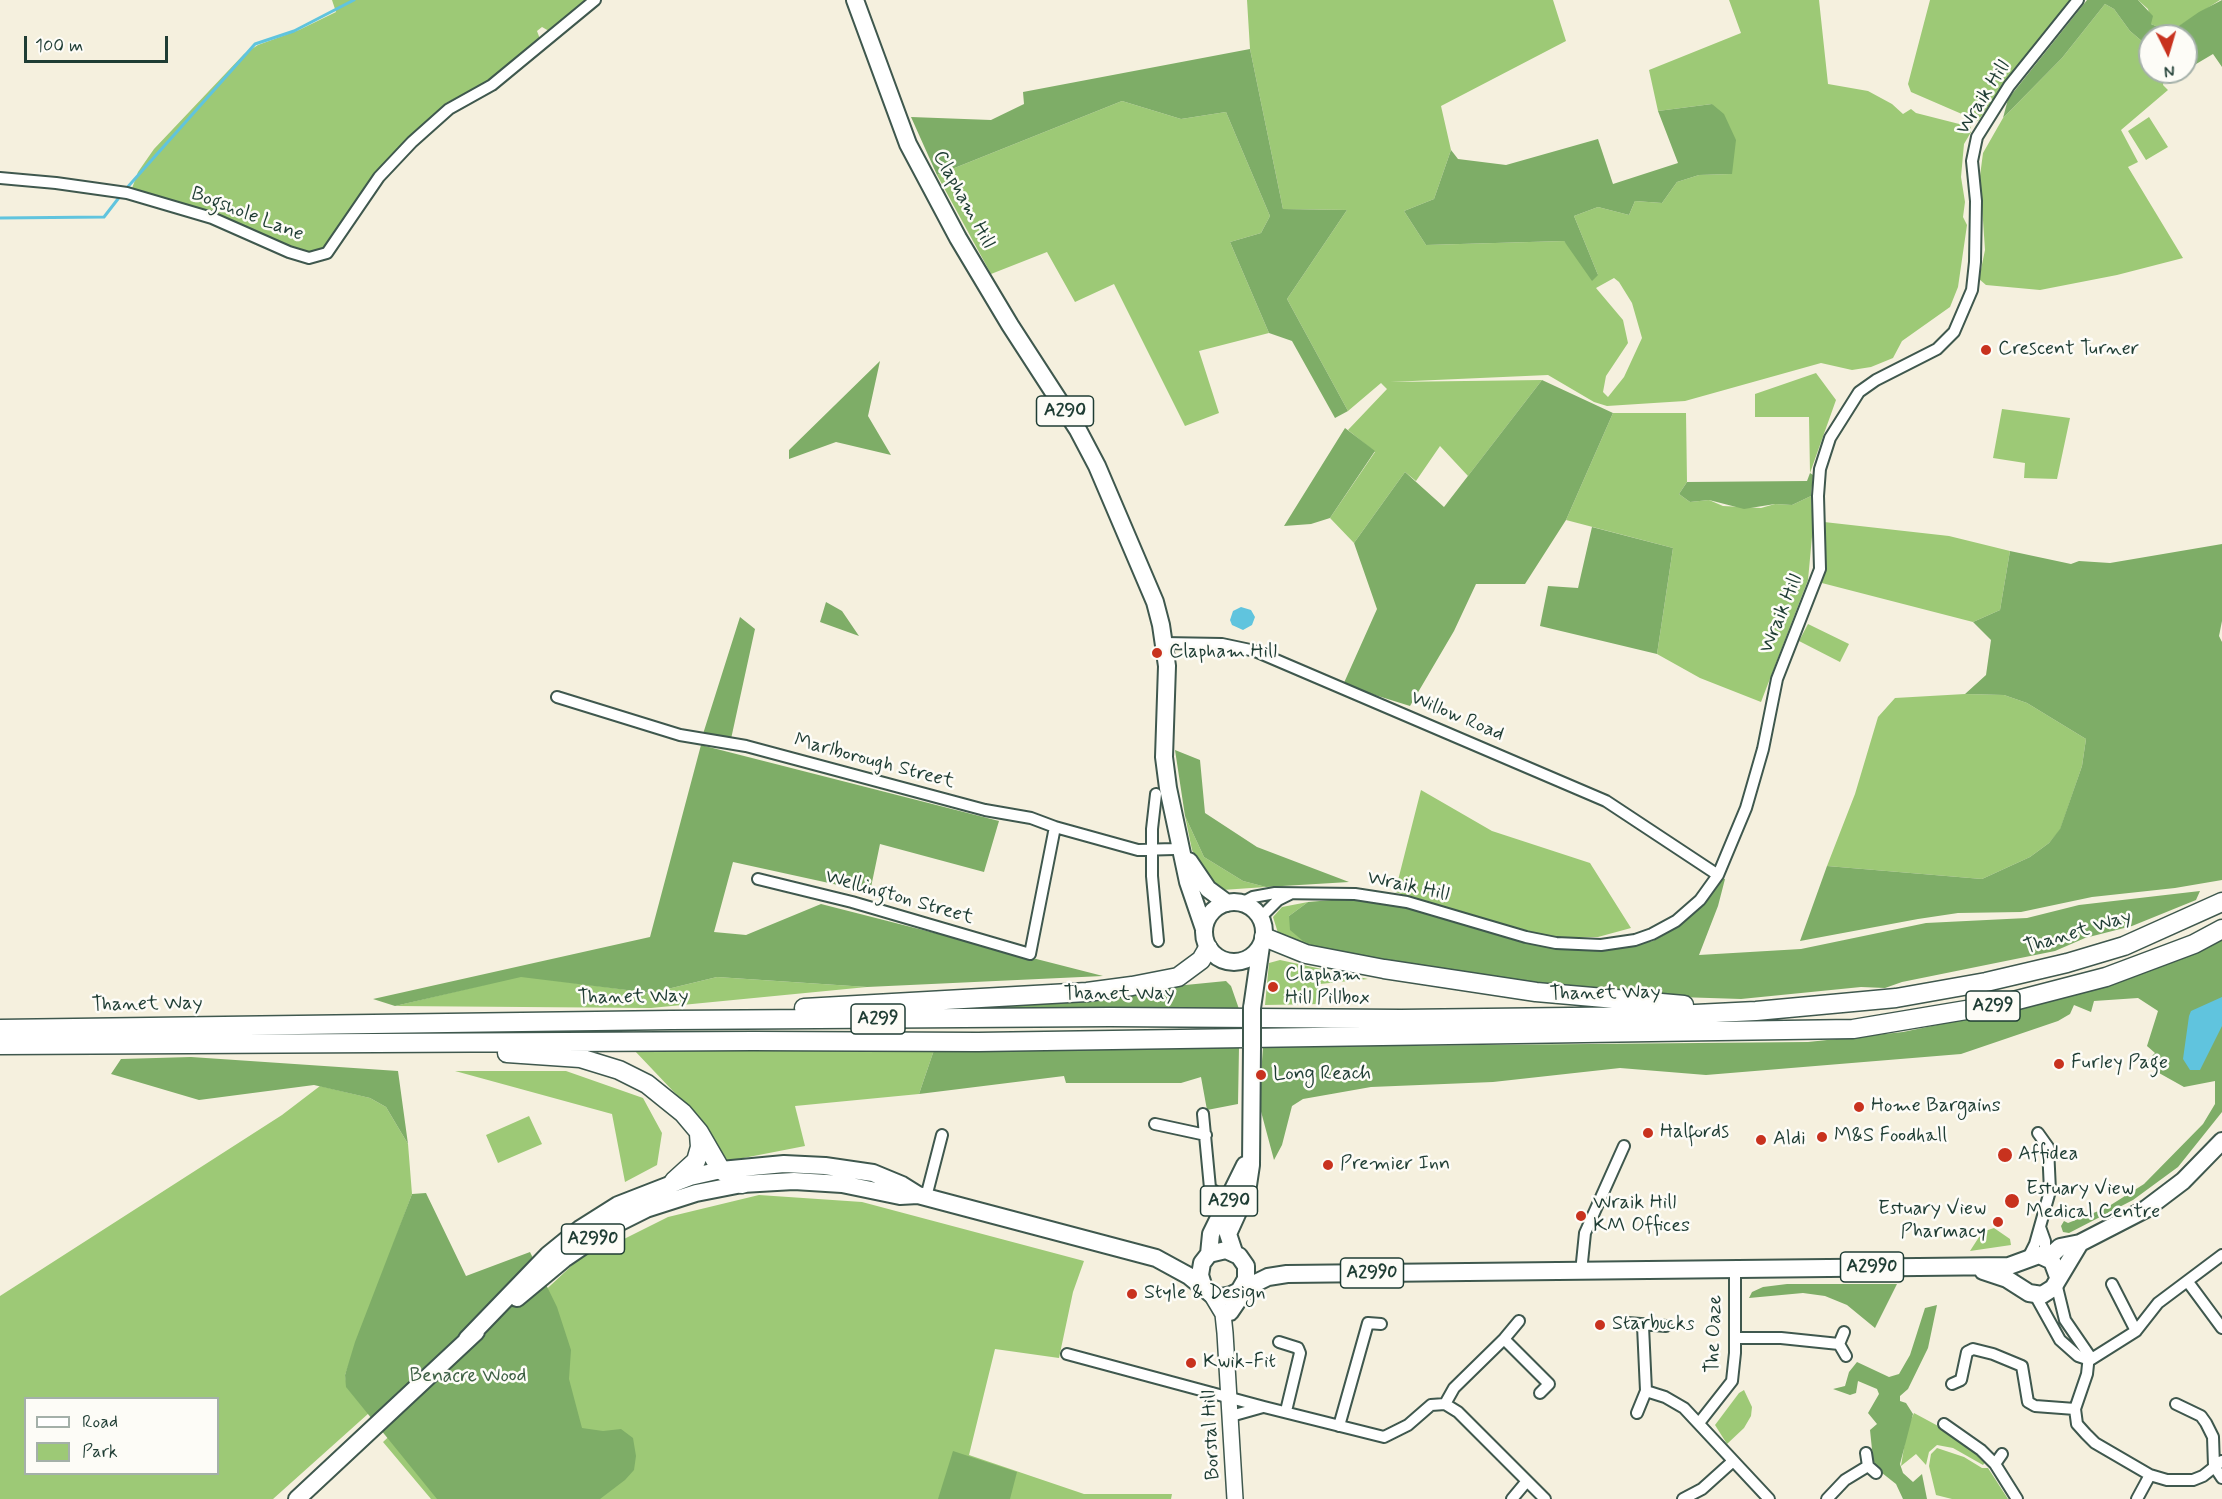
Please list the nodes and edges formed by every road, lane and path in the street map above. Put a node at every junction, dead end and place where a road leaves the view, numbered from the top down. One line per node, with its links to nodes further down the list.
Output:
1 (595, 0): 4 (street, Bogshole Lane)
2 (855, 0): 5 (main road, Clapham Hill / A290)
3 (2078, 0): 11 (street, Wraik Hill)
4 (0, 178)
5 (1163, 643): 9 (main road, Clapham Hill / A290); 11 (street, Willow Road)
6 (557, 697): 8 (street, Marlborough Street)
7 (1156, 794): 10 (street)
8 (1055, 827): 10 (street, Marlborough Street); 12 (street, Wellington Street)
9 (1181, 846): 10 (street, Marlborough Street); 15 (main road, Clapham Hill / A290); 17 (main road, Clapham Hill / A290)
10 (1152, 850): 19 (street)
11 (1718, 875): 13 (street, Wraik Hill)
12 (758, 879)
13 (1290, 894): 15 (street, Wraik Hill); 16 (street)
14 (2222, 902): 24 (highway, Thanet Way / A299)
15 (1234, 903): 16 (main road, A290); 17 (main road)
16 (1260, 918): 20 (main road, A290)
17 (1204, 929): 21 (main road, A290)
18 (2222, 929): 27 (highway, Thanet Way / A299)
19 (1162, 935)
20 (1263, 941): 22 (main road); 23 (main road, A290); 24 (highway)
21 (1208, 948): 22 (main road, A290); 25 (highway)
22 (1232, 963): 23 (main road, A290)
23 (1252, 1008): 37 (main road, A290, bridge)
24 (1756, 1011): 25 (highway, Thanet Way / A299)
25 (671, 1020): 26 (highway, Thanet Way / A299)
26 (0, 1029)
27 (352, 1042): 28 (highway, Thanet Way / A299); 31 (highway)
28 (0, 1045)
29 (1203, 1114): 34 (street)
30 (1155, 1124): 34 (street)
31 (699, 1132): 38 (highway); 39 (highway)
32 (2038, 1133): 43 (street)
33 (942, 1135): 41 (street)
34 (1206, 1135): 42 (street)
35 (2222, 1141): 44 (main road)
36 (1624, 1146): 53 (street)
37 (1250, 1147): 42 (main road, A290); 47 (main road, A290)
38 (721, 1170): 39 (main road, A2990); 40 (highway); 41 (main road, A2990)
39 (674, 1181): 73 (main road, A2990)
40 (742, 1184): 41 (main road, A2990); 73 (main road, A2990)
41 (922, 1196): 49 (main road, A2990)
42 (1229, 1203): 45 (main road, A290)
43 (2040, 1227): 48 (street); 50 (street)
44 (2080, 1243): 48 (main road); 56 (main road)
45 (1207, 1255): 47 (main road, A2990); 49 (main road, A2990); 59 (main road)
46 (2222, 1255): 57 (street)
47 (1238, 1256): 54 (main road, A2990); 60 (main road)
48 (2046, 1257): 50 (main road); 56 (main road)
49 (1156, 1258): 59 (main road, A2990)
50 (2025, 1260): 51 (main road, A2990); 61 (main road)
51 (1949, 1266): 52 (main road, A2990); 61 (main road, A2990)
52 (1735, 1270): 53 (main road, A2990); 72 (street, The Oaze)
53 (1581, 1272): 54 (main road, A2990)
54 (1287, 1274): 55 (main road, A2990)
55 (1261, 1279): 60 (main road, A2990); 62 (main road)
56 (2057, 1280): 61 (main road); 79 (street)
57 (2188, 1282): 68 (street); 69 (street)
58 (2112, 1284): 69 (street)
59 (1208, 1291): 60 (main road, A2990); 71 (main road, Borstal Hill)
60 (1237, 1292): 62 (main road, Borstal Hill)
61 (2030, 1292): 79 (street)
62 (1230, 1312): 71 (main road, Borstal Hill)
63 (1519, 1321): 74 (street)
64 (1628, 1323): 66 (street)
65 (1381, 1324): 93 (street)
66 (1643, 1326): 67 (street); 81 (street)
67 (1666, 1326)
68 (2222, 1328)
69 (2136, 1331): 79 (street)
70 (1844, 1332): 76 (street)
71 (1225, 1333): 83 (main road, Borstal Hill)
72 (1736, 1338): 76 (street); 91 (street, The Oaze)
73 (467, 1339): 102 (main road, A2990)
74 (1504, 1339): 82 (street); 84 (street)
75 (1279, 1342): 88 (street)
76 (1839, 1344): 78 (street)
77 (1067, 1354): 83 (street)
78 (1846, 1356)
79 (2090, 1360): 87 (street)
80 (1952, 1384): 87 (street)
81 (1646, 1391): 89 (street); 91 (street)
82 (1540, 1393)
83 (1231, 1399): 86 (street); 90 (main road, Borstal Hill)
84 (1445, 1404): 93 (street); 101 (street)
85 (2176, 1404): 97 (street)
86 (1264, 1407): 88 (street); 90 (street)
87 (2075, 1409): 99 (street)
88 (1286, 1411): 93 (street)
89 (1637, 1413)
90 (1231, 1416): 103 (main road, Borstal Hill)
91 (1699, 1423): 96 (street)
92 (1944, 1424): 98 (street)
93 (1339, 1426)
94 (1866, 1453): 108 (street)
95 (2002, 1454): 98 (street)
96 (1732, 1462): 106 (street); 107 (street)
97 (2218, 1463): 99 (street); 100 (street)
98 (1995, 1464): 109 (street)
99 (2150, 1474): 110 (street)
100 (2222, 1478)
101 (1527, 1481): 104 (street); 105 (street)
102 (297, 1499)
103 (1235, 1499)
104 (1512, 1499)
105 (1545, 1499)
106 (1683, 1499)
107 (1769, 1499)
108 (1827, 1499)
109 (2017, 1499)
110 (2137, 1499)

